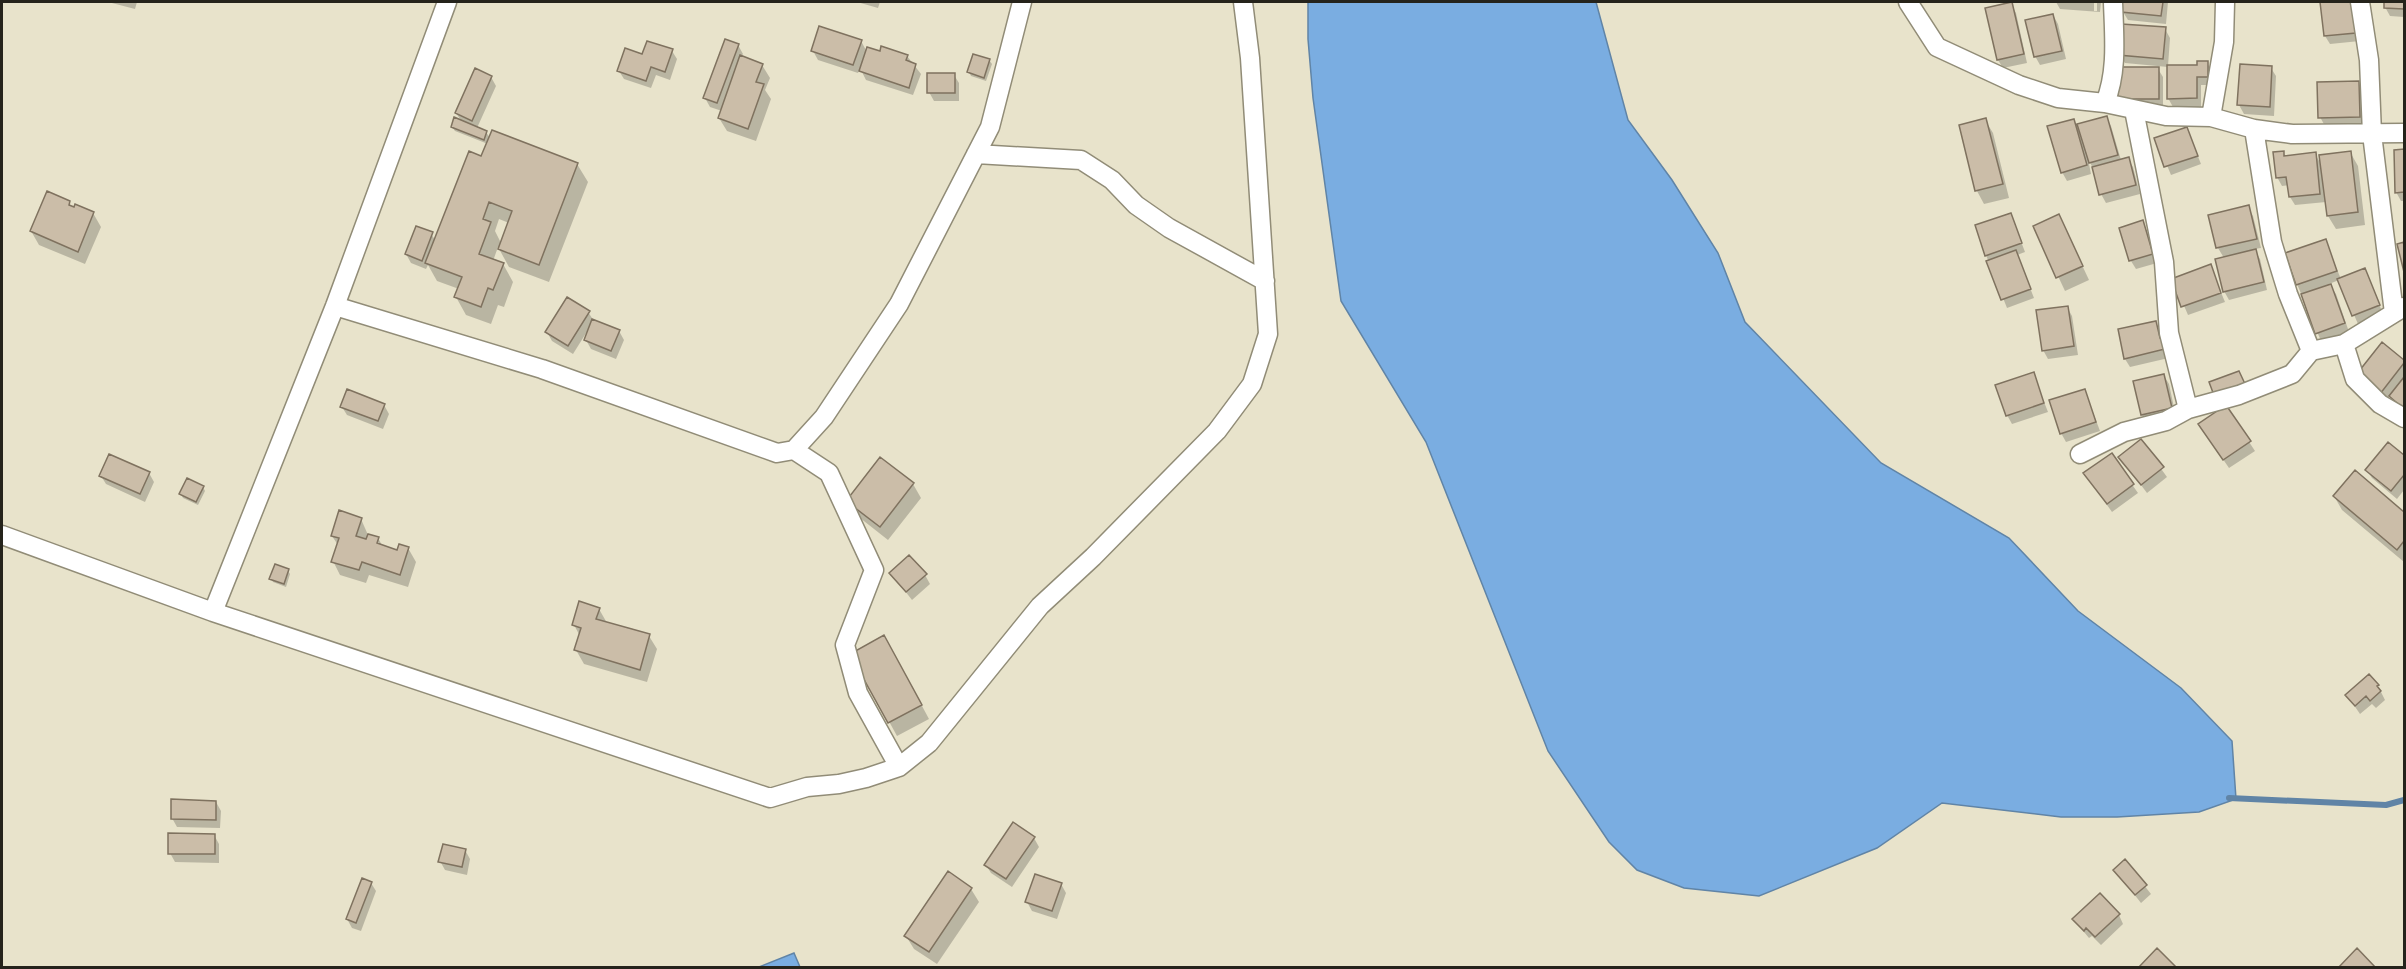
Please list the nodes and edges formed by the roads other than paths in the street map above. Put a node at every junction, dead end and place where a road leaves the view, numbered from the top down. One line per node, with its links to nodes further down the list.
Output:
1 (447, 2): 16 (street)
2 (1022, 2): 14 (street)
3 (1243, 2): 15 (street)
4 (1908, 2): 8 (street)
5 (2113, 2): 8 (street)
6 (2224, 2): 10 (street)
7 (2360, 2): 12 (street)
8 (2105, 103): 9 (street)
9 (2134, 110): 10 (street); 20 (street)
10 (2211, 117): 11 (street)
11 (2254, 129): 12 (street); 19 (street)
12 (2372, 134): 13 (street); 17 (street)
13 (2404, 134)
14 (976, 154): 15 (street); 22 (street)
15 (1265, 281): 26 (street)
16 (334, 306): 22 (street); 25 (street)
17 (2399, 310): 18 (street)
18 (2344, 344): 19 (street); 21 (street)
19 (2311, 351): 20 (street)
20 (2188, 409): 23 (street)
21 (2404, 418)
22 (794, 450): 26 (street)
23 (2080, 454)
24 (2, 535): 25 (street)
25 (213, 612): 26 (street)
26 (899, 767)

